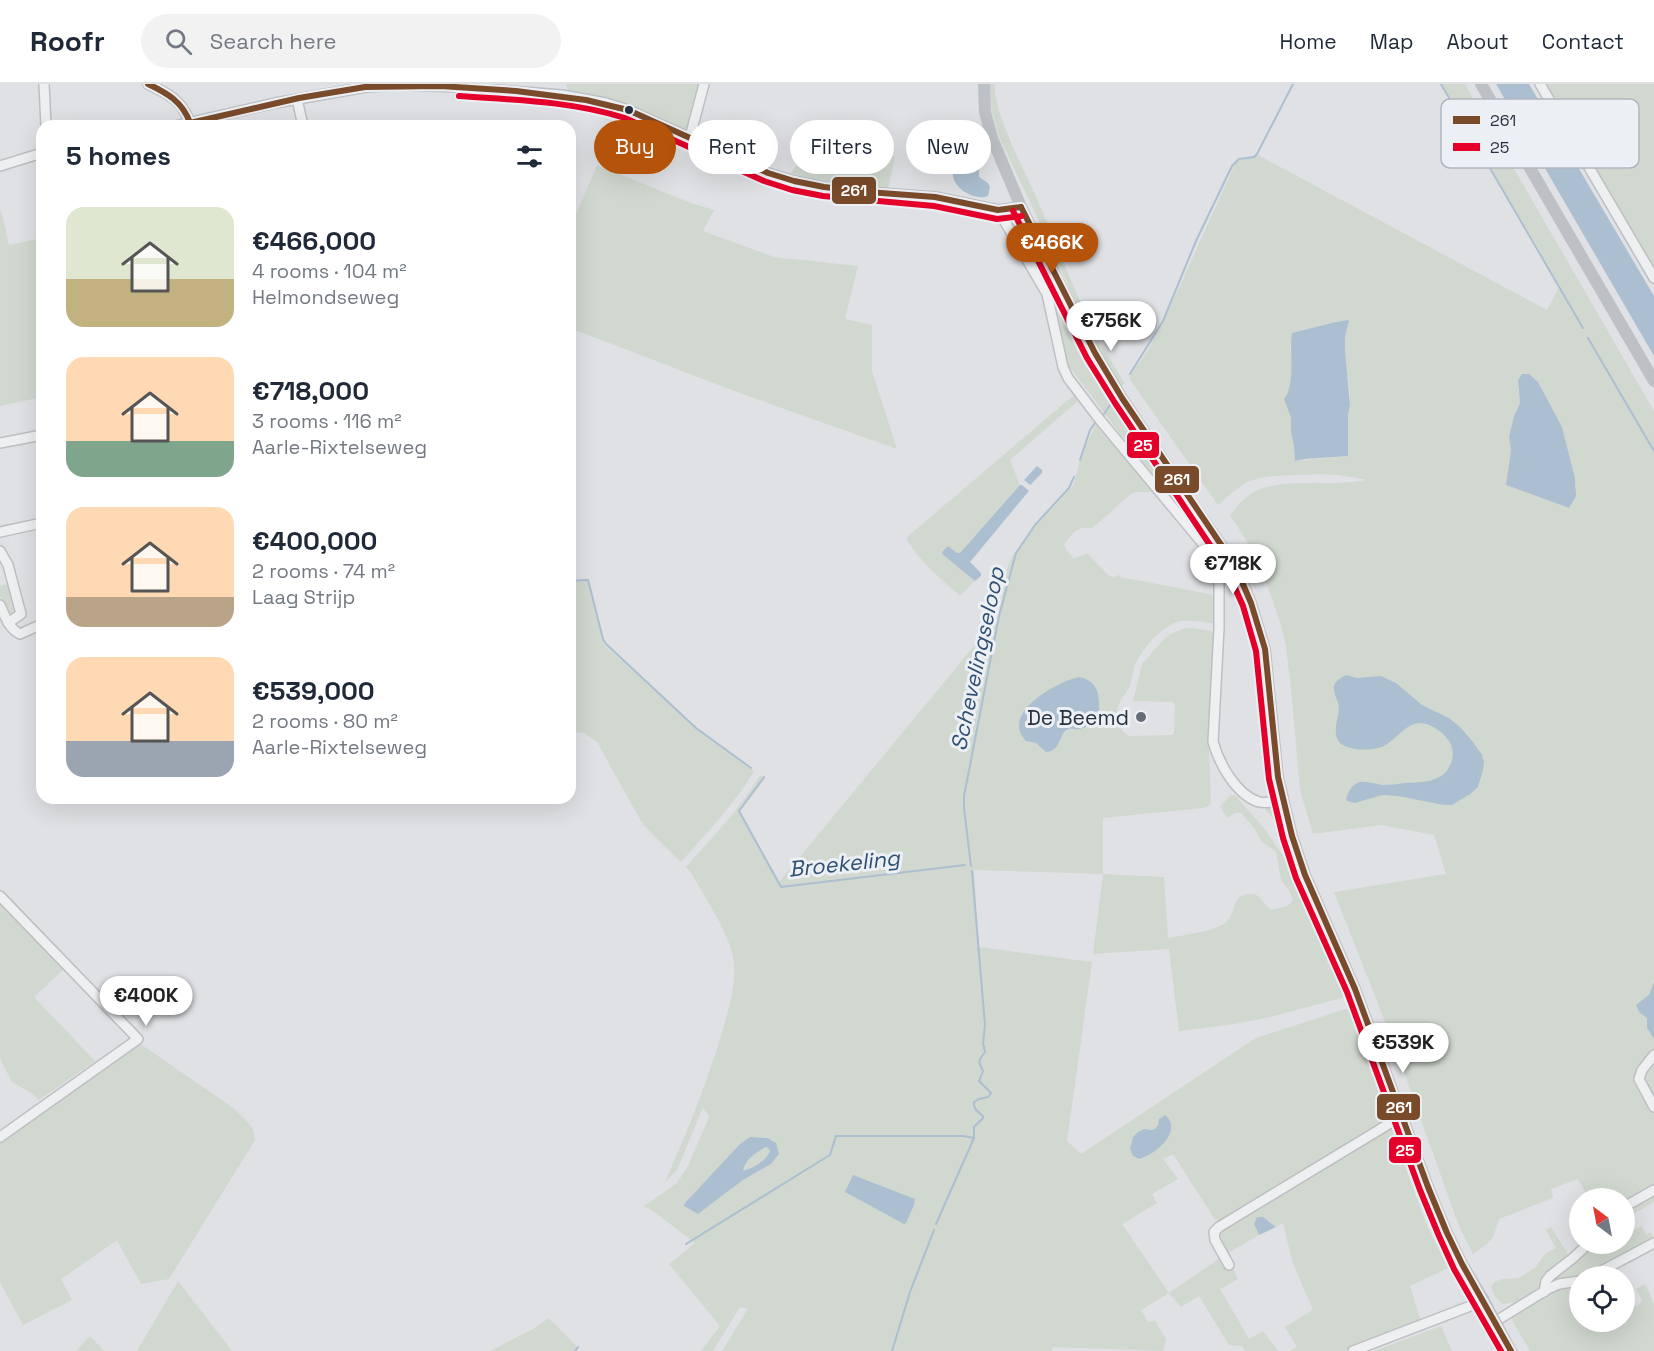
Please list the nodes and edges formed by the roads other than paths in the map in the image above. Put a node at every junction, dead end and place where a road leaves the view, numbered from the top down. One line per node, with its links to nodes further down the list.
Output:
1 (44, 84): 13 (street)
2 (148, 84): 14 (street)
3 (559, 84): 9 (street)
4 (704, 84): 17 (street)
5 (984, 84): 24 (street)
6 (1481, 84): 11 (street)
7 (1540, 84): 12 (street)
8 (460, 85): 9 (street); 10 (street)
9 (562, 95): 18 (street)
10 (297, 99): 15 (street); 16 (street)
11 (1490, 99)
12 (1549, 99)
13 (46, 120)
14 (189, 120)
15 (211, 120)
16 (302, 120)
17 (694, 120)
18 (688, 136)
19 (36, 155): 20 (street)
20 (0, 166)
21 (1530, 168): 27 (street)
22 (1589, 168): 26 (street)
23 (771, 174): 25 (street)
24 (1021, 207): 25 (street); 36 (street)
25 (998, 210): 36 (street)
26 (1654, 278)
27 (1654, 381)
28 (36, 436): 29 (street)
29 (0, 443)
30 (36, 525): 31 (street)
31 (0, 532)
32 (0, 551): 34 (street)
33 (0, 605): 34 (street)
34 (8, 624): 35 (street)
35 (36, 627)
36 (1283, 800): 40 (street)
37 (0, 896): 41 (street)
38 (1654, 1055): 39 (street)
39 (1654, 1107)
40 (1402, 1116): 46 (street); 50 (street)
41 (0, 1137)
42 (1654, 1190): 43 (street)
43 (1635, 1201)
44 (1654, 1243): 47 (street)
45 (1577, 1254): 49 (street)
46 (1229, 1264)
47 (1611, 1266)
48 (1569, 1283): 49 (street)
49 (1544, 1292): 51 (street)
50 (1483, 1299): 51 (street); 52 (street)
51 (1496, 1321): 53 (street)
52 (1353, 1351)
53 (1511, 1351)

